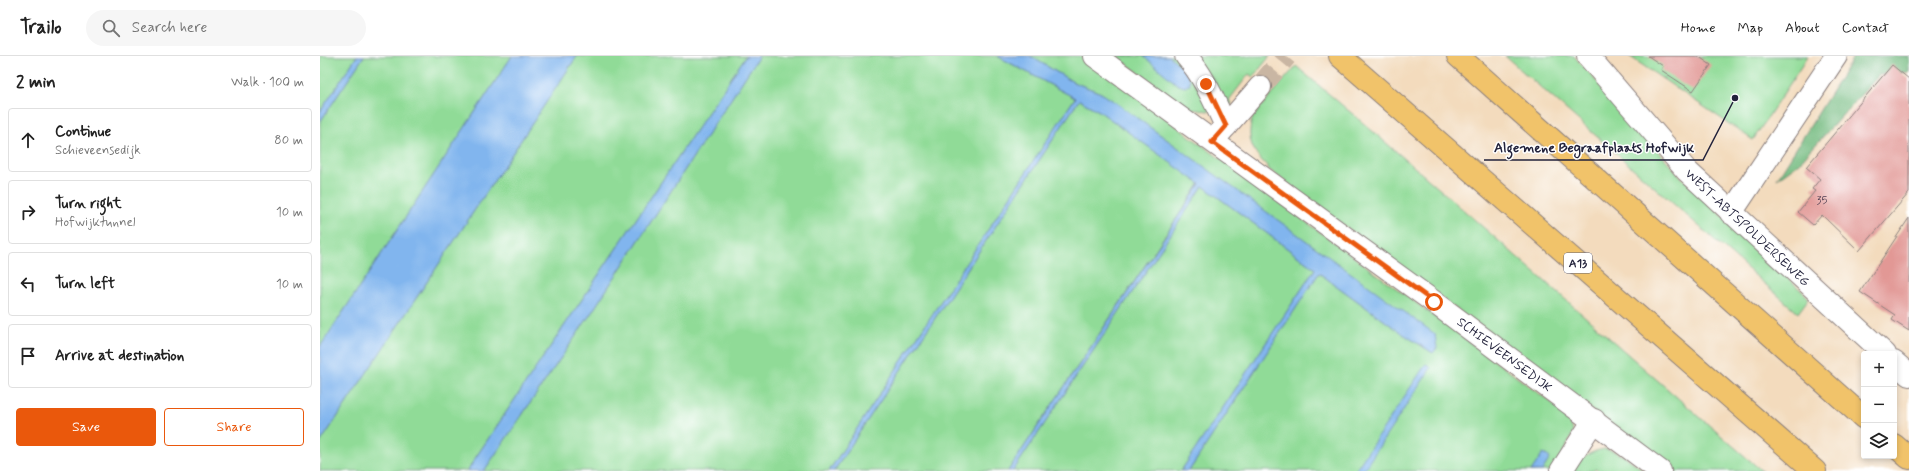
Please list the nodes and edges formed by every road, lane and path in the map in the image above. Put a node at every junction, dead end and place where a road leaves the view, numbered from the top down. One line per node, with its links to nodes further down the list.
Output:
1 (1095, 56): 9 (street, SCHIEVEENSEDIJK)
2 (1186, 56): 8 (street)
3 (1340, 56): 20 (highway, A13)
4 (1458, 56): 14 (highway)
5 (1588, 56): 10 (street, WEST-ABTSPOLDERSEWEG)
6 (1836, 56): 10 (street)
7 (1260, 86): 8 (street)
8 (1226, 126): 9 (street)
9 (1212, 142): 15 (street, SCHIEVEENSEDIJK)
10 (1731, 213): 11 (street, WEST-ABTSPOLDERSEWEG)
11 (1882, 351)
12 (1897, 365): 13 (street)
13 (1909, 375)
14 (1861, 415)
15 (1594, 420): 18 (street); 19 (street, SCHIEVEENSEDIJK)
16 (1897, 448): 17 (highway)
17 (1909, 458)
18 (1561, 471)
19 (1660, 471)
20 (1815, 471)

